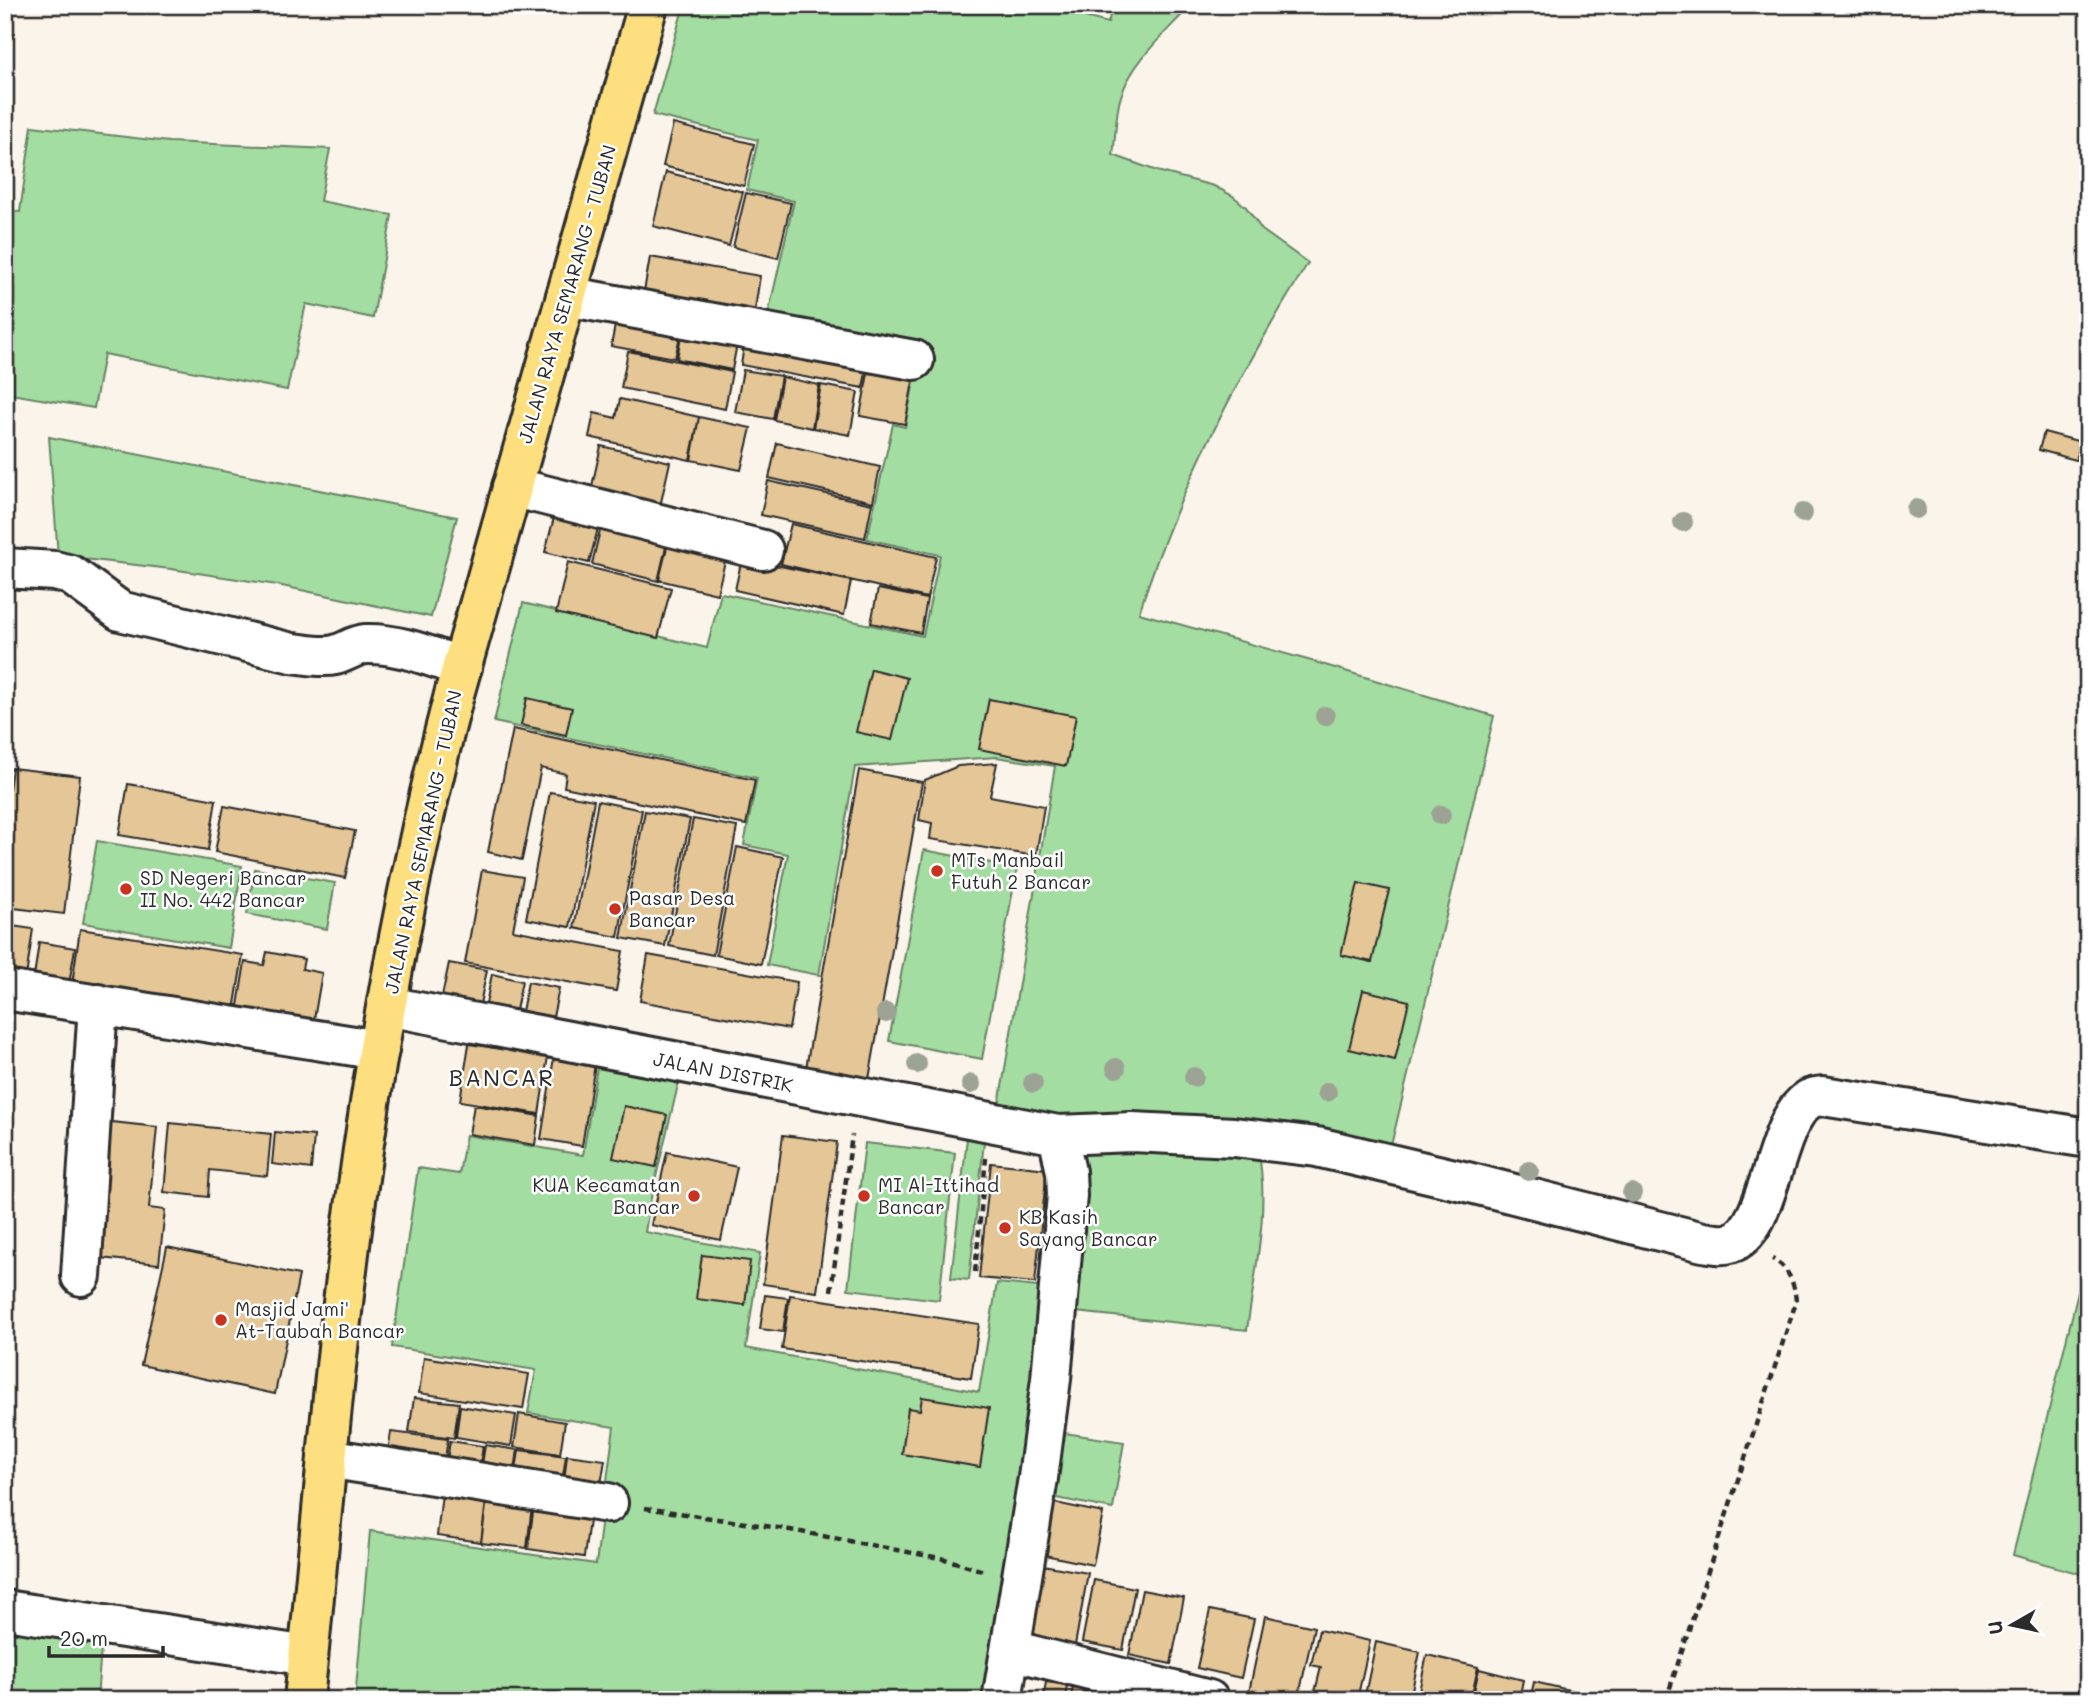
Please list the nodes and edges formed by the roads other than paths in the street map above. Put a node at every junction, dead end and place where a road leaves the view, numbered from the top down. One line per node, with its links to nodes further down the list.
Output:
1 (648, 5): 2 (highway, JALAN RAYA SEMARANG - TUBAN)
2 (566, 296): 3 (street); 4 (highway, JALAN RAYA SEMARANG - TUBAN)
3 (914, 360)
4 (512, 487): 5 (street); 7 (highway, JALAN RAYA SEMARANG - TUBAN)
5 (763, 550)
6 (5, 568): 7 (street)
7 (462, 667): 10 (highway, JALAN RAYA SEMARANG - TUBAN)
8 (5, 990): 9 (street)
9 (98, 1004): 11 (street); 14 (street)
10 (387, 1006): 11 (highway, JALAN RAYA SEMARANG - TUBAN); 12 (street, JALAN DISTRIK)
11 (379, 1050): 15 (highway, JALAN RAYA SEMARANG - TUBAN)
12 (1059, 1135): 13 (street, JALAN DISTRIK); 18 (street)
13 (2088, 1138)
14 (81, 1276)
15 (327, 1458): 16 (street); 19 (highway, JALAN RAYA SEMARANG - TUBAN)
16 (608, 1503)
17 (5, 1610): 19 (street)
18 (1011, 1650): 21 (street); 22 (street)
19 (309, 1656): 20 (highway, JALAN RAYA SEMARANG - TUBAN)
20 (304, 1700)
21 (1002, 1700)
22 (1209, 1700)

